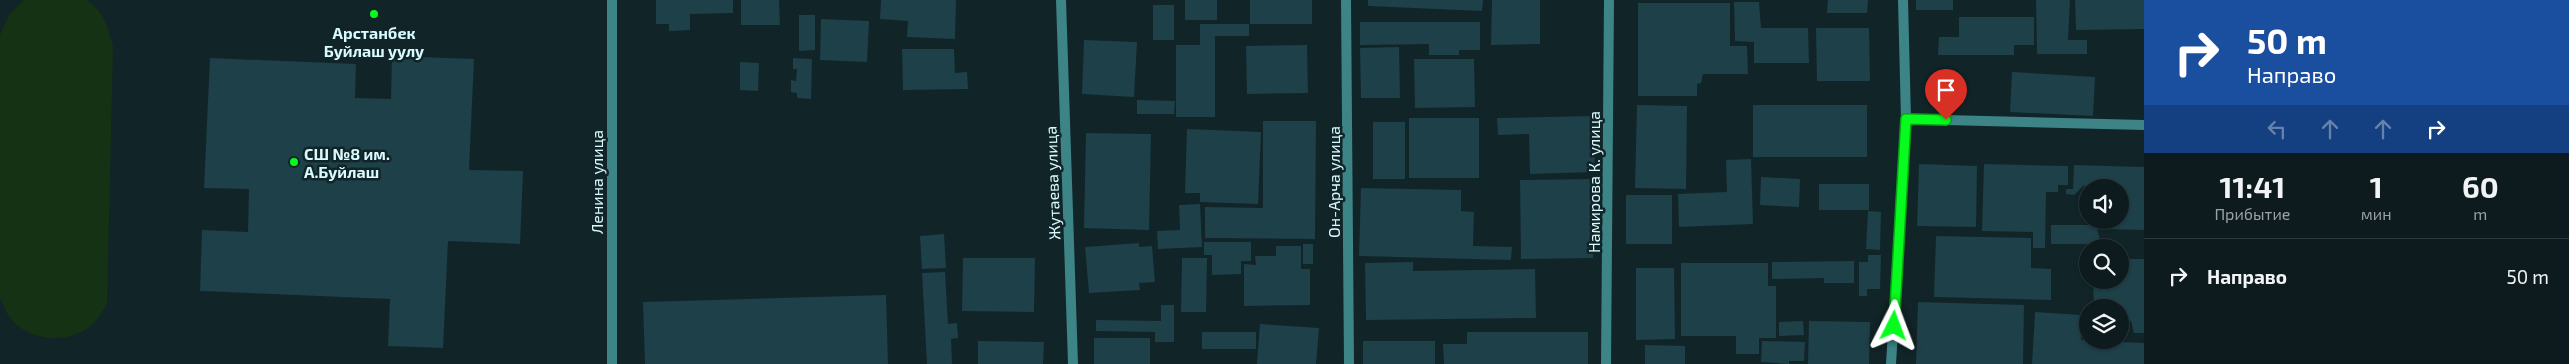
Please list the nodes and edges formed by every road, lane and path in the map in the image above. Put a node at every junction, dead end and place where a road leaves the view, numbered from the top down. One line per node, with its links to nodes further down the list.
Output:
1 (612, 0): 8 (street, Ленина улица)
2 (1061, 0): 9 (street, Жутаева улица)
3 (1346, 0): 10 (street, Он-Арча улица)
4 (1609, 0): 11 (street, Намирова К. улица)
5 (1903, 0): 6 (street)
6 (1906, 119): 7 (street); 12 (street)
7 (2144, 125)
8 (612, 364)
9 (1074, 364)
10 (1349, 364)
11 (1606, 364)
12 (1891, 364)

